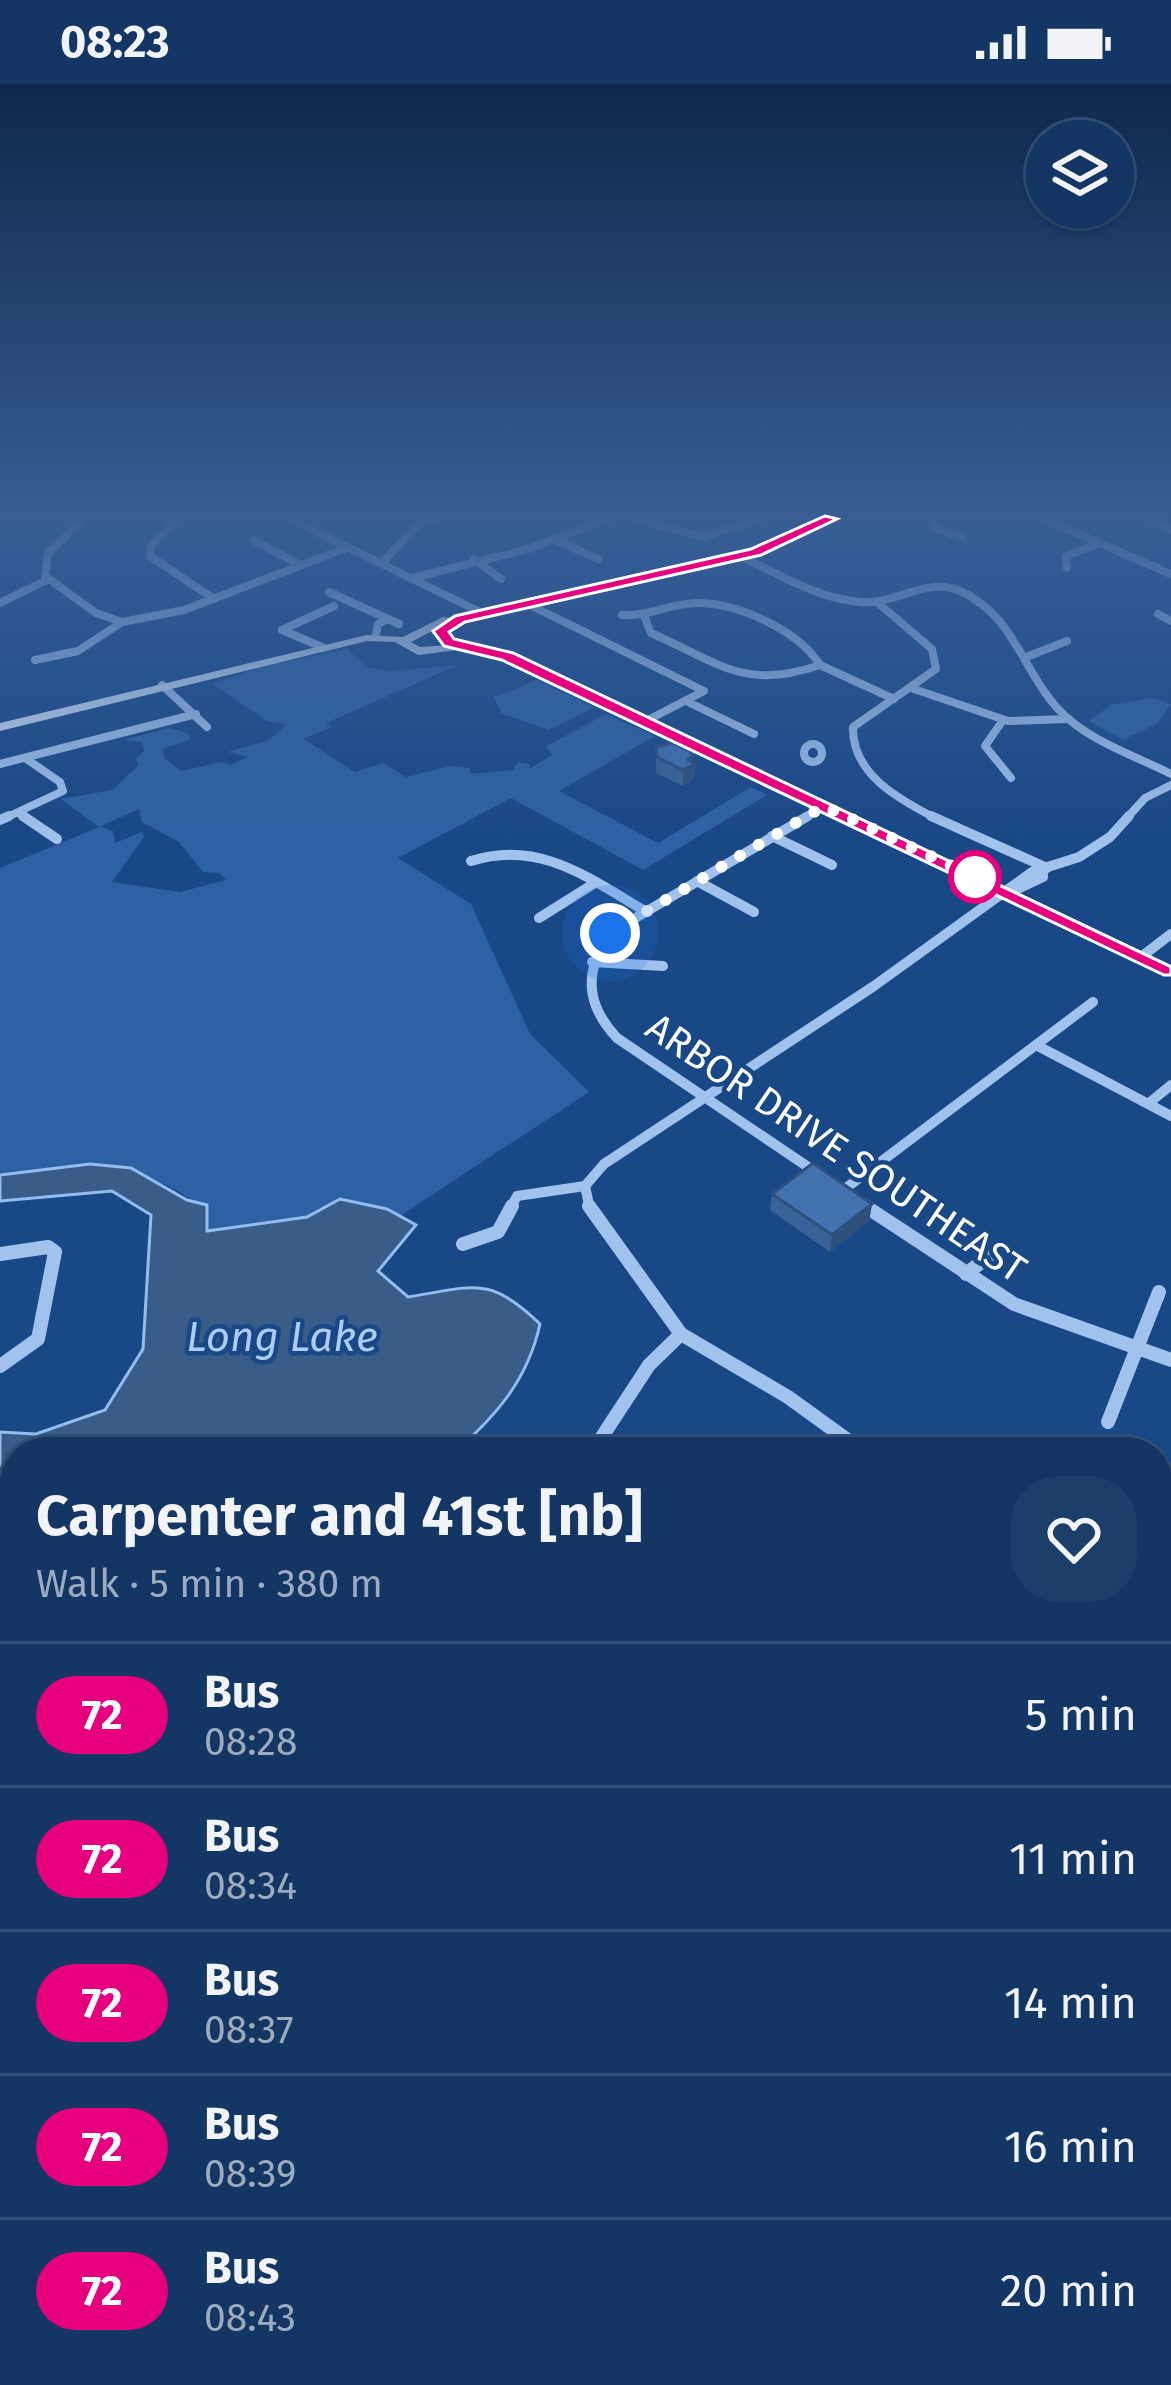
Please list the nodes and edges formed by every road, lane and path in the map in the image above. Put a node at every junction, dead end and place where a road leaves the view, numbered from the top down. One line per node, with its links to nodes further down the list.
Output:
1 (115, 626): 17 (street)
2 (290, 626): 15 (street)
3 (377, 626): 11 (street)
4 (432, 626): 12 (street)
5 (444, 626): 14 (street)
6 (573, 626): 22 (street)
7 (648, 626): 18 (street)
8 (765, 626): 18 (street)
9 (905, 626): 20 (street)
10 (1007, 626): 16 (street)
11 (376, 634): 12 (street); 15 (street)
12 (412, 635): 14 (street); 14 (street); 15 (street)
13 (1067, 640): 16 (street)
14 (441, 642): 25 (street)
15 (324, 646): 19 (street)
16 (1029, 656): 24 (street)
17 (35, 660)
18 (820, 665): 21 (street)
19 (162, 685): 23 (street); 27 (street)
20 (914, 688): 21 (street); 26 (street)
21 (894, 700): 30 (street)
22 (686, 701): 25 (street); 29 (street)
23 (196, 714): 28 (street); 32 (street)
24 (1069, 719): 26 (street); 34 (street)
25 (646, 721): 37 (street)
26 (1000, 723): 35 (street)
27 (0, 727)
28 (206, 727)
29 (754, 734)
30 (853, 751): 31 (street); 44 (street)
31 (825, 752)
32 (25, 758): 33 (street); 38 (street)
33 (0, 764)
34 (1171, 774)
35 (1011, 778)
36 (1171, 785): 44 (street)
37 (824, 806): 40 (street); 47 (street)
38 (19, 813): 39 (street); 41 (street)
39 (0, 820)
40 (772, 836): 43 (street); 45 (street)
41 (57, 839)
42 (471, 861): 46 (street)
43 (832, 865)
44 (1045, 870): 47 (street)
45 (697, 881): 48 (street); 49 (street)
46 (595, 884): 48 (street); 50 (street)
47 (1010, 893): 52 (street); 59 (street)
48 (645, 911): 53 (street)
49 (754, 912)
50 (539, 918)
51 (1171, 934): 52 (street)
52 (1141, 957): 55 (street)
53 (592, 962): 54 (street); 59 (street, ARBOR DRIVE SOUTHEAST)
54 (663, 966)
55 (1171, 971)
56 (1093, 1002): 57 (street)
57 (1036, 1045): 60 (street); 63 (street)
58 (1171, 1085): 60 (street)
59 (705, 1098): 62 (street); 63 (street, ARBOR DRIVE SOUTHEAST)
60 (1149, 1103): 61 (street)
61 (1171, 1116)
62 (585, 1186): 64 (street); 69 (street)
63 (842, 1191): 67 (street, ARBOR DRIVE SOUTHEAST)
64 (463, 1244)
65 (998, 1249): 67 (street)
66 (0, 1254): 72 (street)
67 (967, 1274): 70 (street, ARBOR DRIVE SOUTHEAST)
68 (1159, 1292): 70 (street)
69 (681, 1334): 74 (street); 75 (street)
70 (1140, 1348): 71 (street, ARBOR DRIVE SOUTHEAST); 73 (street)
71 (1171, 1360)
72 (0, 1366)
73 (1108, 1422)
74 (602, 1437)
75 (843, 1437)

